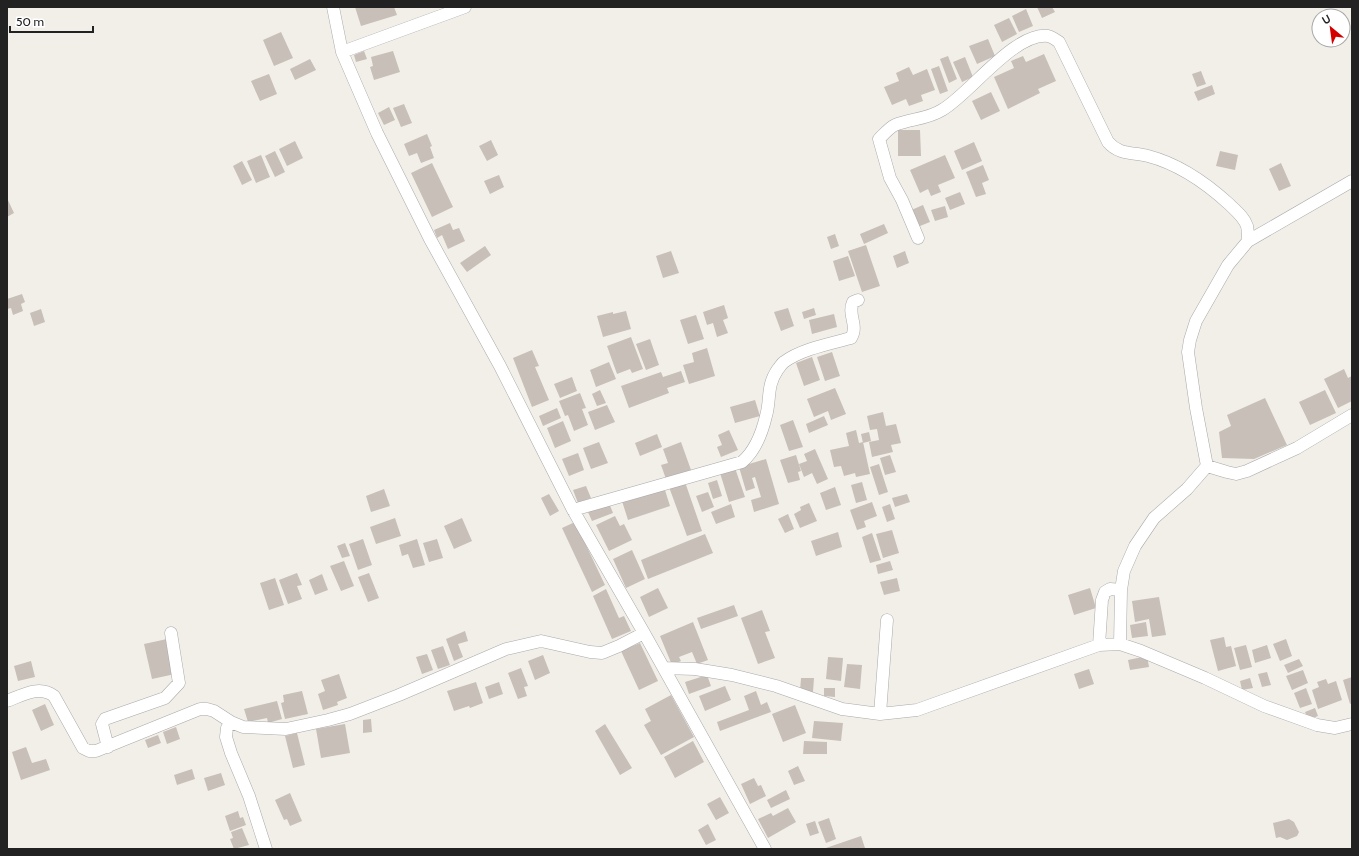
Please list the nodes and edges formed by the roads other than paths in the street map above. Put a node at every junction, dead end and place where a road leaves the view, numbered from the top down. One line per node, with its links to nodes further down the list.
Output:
1 (333, 7): 3 (street)
2 (465, 7): 3 (street)
3 (342, 52): 10 (street)
4 (1352, 181): 6 (street)
5 (918, 238): 6 (street)
6 (1248, 241): 9 (street)
7 (858, 300): 10 (street)
8 (1352, 415): 9 (street)
9 (1207, 466): 11 (street)
10 (572, 510): 14 (street)
11 (1121, 590): 15 (street); 16 (street)
12 (887, 620): 19 (street)
13 (171, 633): 22 (street)
14 (644, 633): 17 (street); 20 (street)
15 (1120, 644): 16 (street); 21 (street)
16 (1099, 645): 19 (street)
17 (664, 668): 19 (street); 24 (street)
18 (7, 701): 22 (street)
19 (880, 714)
20 (231, 722): 22 (street); 23 (street)
21 (1352, 724)
22 (108, 747)
23 (266, 849)
24 (765, 849)

